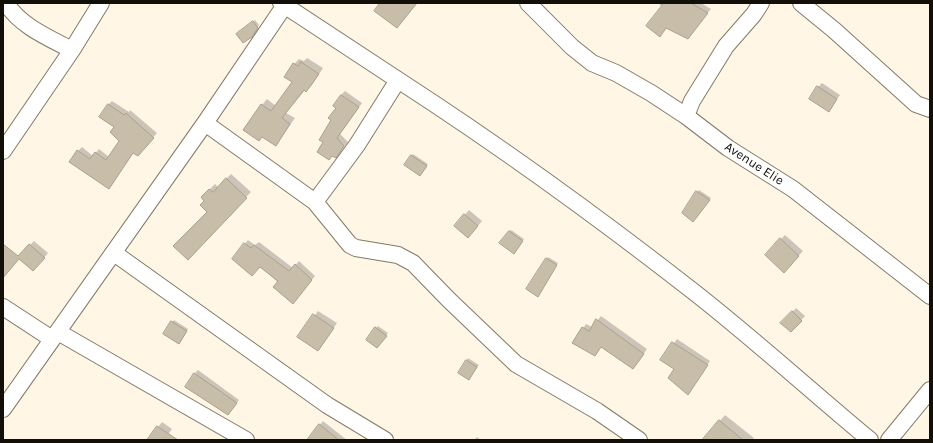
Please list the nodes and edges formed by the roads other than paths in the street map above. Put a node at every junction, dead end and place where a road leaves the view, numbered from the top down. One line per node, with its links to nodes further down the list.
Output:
1 (6, 3): 7 (street)
2 (101, 3): 7 (street)
3 (528, 3): 10 (street, Avenue Elie)
4 (761, 3): 10 (street)
5 (801, 3): 9 (street)
6 (283, 4): 8 (street); 11 (street)
7 (72, 50): 12 (street)
8 (398, 80): 13 (street); 23 (street)
9 (930, 109)
10 (686, 116): 15 (street, Avenue Elie)
11 (205, 122): 13 (street); 14 (street)
12 (3, 151)
13 (315, 202): 22 (street)
14 (114, 253): 17 (street); 21 (street)
15 (930, 296)
16 (3, 307): 17 (street)
17 (55, 336): 19 (street); 20 (street)
18 (930, 390): 24 (street)
19 (3, 409)
20 (246, 440)
21 (384, 440)
22 (639, 440)
23 (870, 440)
24 (889, 440)

